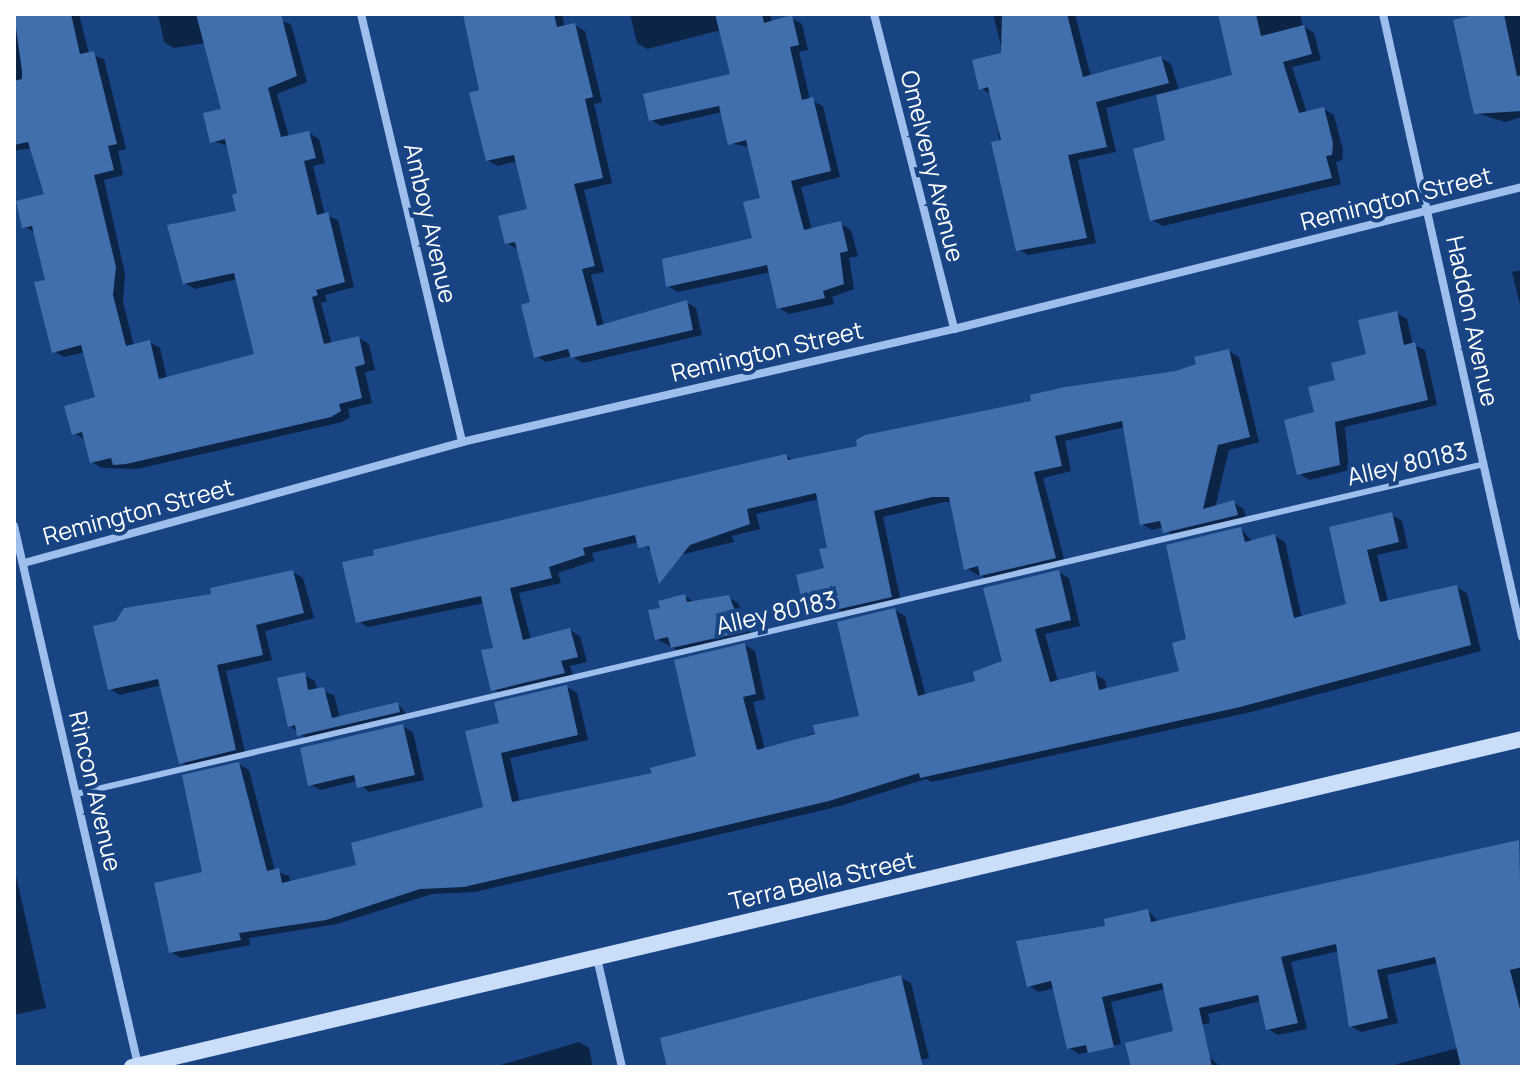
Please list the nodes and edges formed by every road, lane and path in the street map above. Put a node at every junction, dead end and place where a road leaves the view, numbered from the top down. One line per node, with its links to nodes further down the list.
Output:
1 (361, 14): 7 (street, Amboy Avenue)
2 (874, 14): 6 (street, Omelveny Avenue)
3 (1383, 14): 5 (street, Haddon Avenue)
4 (1522, 187): 5 (street, Remington Street)
5 (1428, 211): 6 (street, Remington Street); 8 (street, Haddon Avenue)
6 (954, 329): 7 (street, Remington Street)
7 (462, 442): 10 (street, Remington Street)
8 (1484, 464): 11 (street, Haddon Avenue); 13 (lane, Alley 80183)
9 (14, 526): 10 (street, Rincon Avenue)
10 (24, 563): 13 (street, Rincon Avenue)
11 (1522, 637)
12 (1522, 739): 14 (main road, Terra Bella Street)
13 (76, 794): 15 (street, Rincon Avenue)
14 (597, 958): 15 (main road, Terra Bella Street); 16 (street)
15 (135, 1066)
16 (622, 1067)

